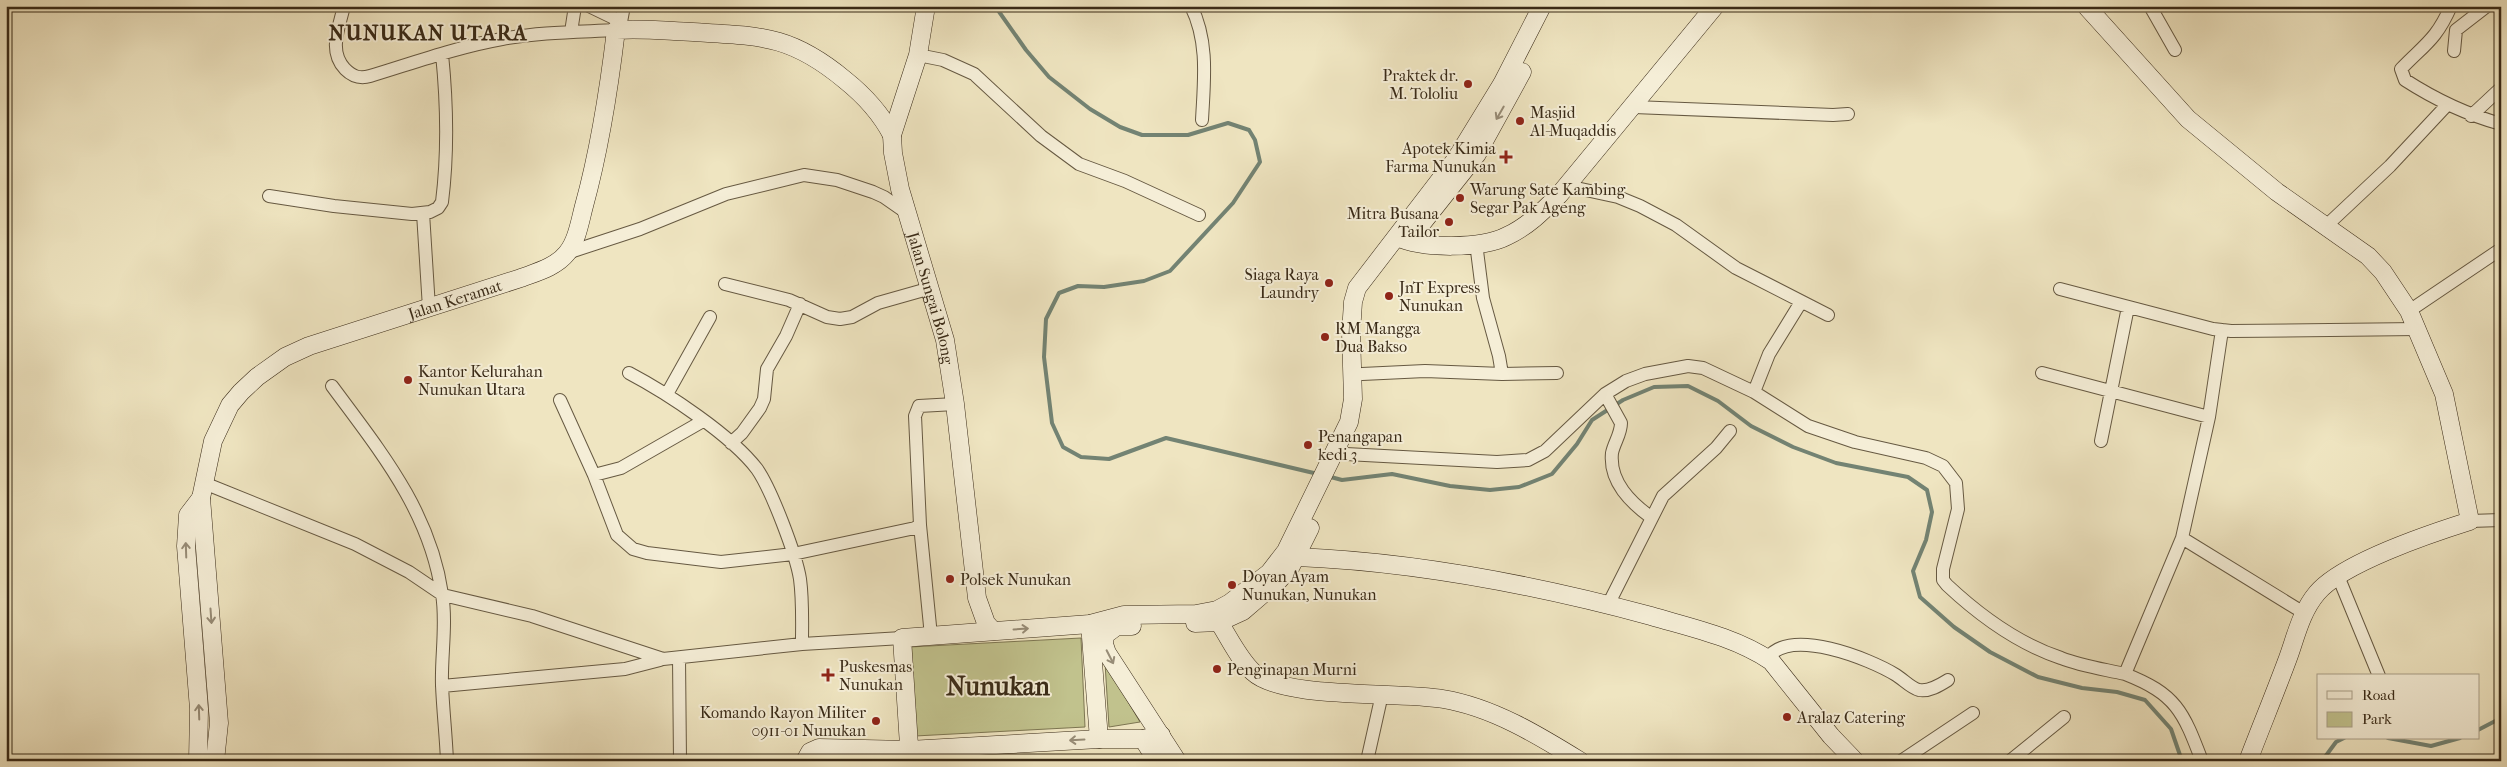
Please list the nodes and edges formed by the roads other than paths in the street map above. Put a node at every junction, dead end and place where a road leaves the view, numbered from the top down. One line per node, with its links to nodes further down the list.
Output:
1 (344, 6): 18 (street)
2 (575, 6): 15 (street)
3 (589, 6): 14 (street)
4 (624, 6): 14 (street)
5 (926, 6): 19 (street, Jalan Sungai Bolong)
6 (1191, 6): 25 (street)
7 (1542, 6): 34 (street)
8 (1553, 6): 34 (street, one-way to 34)
9 (1715, 6): 22 (street)
10 (2086, 6): 33 (street)
11 (2150, 6): 16 (street)
12 (2451, 6): 21 (street)
13 (2487, 6): 17 (street)
14 (621, 27): 15 (street); 27 (street); 37 (street, Jalan Keramat)
15 (571, 32): 18 (street)
16 (2175, 50)
17 (2454, 51)
18 (442, 54): 30 (street)
19 (918, 54): 27 (street, Jalan Sungai Bolong); 32 (street)
20 (2501, 88): 24 (street)
21 (2447, 105): 24 (street); 33 (street)
22 (1634, 107): 23 (street); 28 (street)
23 (1848, 114)
24 (2471, 116): 26 (street)
25 (1202, 120)
26 (2501, 124)
27 (892, 135): 31 (street, Jalan Sungai Bolong)
28 (1567, 186): 35 (street); 41 (street)
29 (269, 196): 30 (street)
30 (423, 213): 44 (street)
31 (907, 213): 37 (street); 39 (street, Jalan Sungai Bolong)
32 (1199, 215)
33 (2325, 227): 45 (street)
34 (1402, 240): 35 (street); 53 (street); 67 (street)
35 (1476, 243): 54 (street)
36 (2501, 250): 45 (street)
37 (567, 253): 44 (street, Jalan Keramat)
38 (725, 284): 42 (street)
39 (931, 288): 42 (street); 61 (street, Jalan Sungai Bolong)
40 (2060, 289): 43 (street)
41 (1801, 302): 46 (street); 57 (street)
42 (800, 304): 66 (street)
43 (2128, 307): 49 (street); 56 (street)
44 (429, 308): 69 (street, Jalan Keramat)
45 (2409, 311): 48 (street)
46 (1828, 315)
47 (710, 318): 58 (street)
48 (2418, 329): 49 (street); 72 (street)
49 (2222, 330): 62 (street)
50 (629, 373): 58 (street)
51 (1557, 373): 54 (street)
52 (2042, 373): 56 (street)
53 (1362, 374): 54 (street); 67 (street)
54 (1502, 374)
55 (332, 386): 78 (street)
56 (2111, 391): 62 (street); 65 (street)
57 (1754, 392): 59 (street); 93 (street)
58 (667, 394): 63 (street)
59 (1606, 395): 67 (street); 70 (street)
60 (560, 400): 68 (street)
61 (954, 404): 73 (street); 79 (street, Jalan Sungai Bolong)
62 (2210, 417): 74 (street)
63 (703, 421): 66 (street); 68 (street)
64 (1730, 431): 70 (street)
65 (2102, 441)
66 (731, 443): 75 (street)
67 (1339, 458): 76 (street)
68 (594, 475): 75 (street)
69 (202, 491): 78 (street); 92 (street, one-way to 92); 95 (street, one-way to 69)
70 (1652, 518): 80 (street)
71 (2501, 520): 72 (street)
72 (2470, 521): 77 (street)
73 (920, 525): 75 (street); 86 (street)
74 (2182, 538): 81 (street); 93 (street)
75 (793, 554): 88 (street)
76 (1291, 554): 80 (street); 82 (street); 83 (street)
77 (2338, 576): 81 (street); 94 (street)
78 (443, 595): 90 (street); 97 (street)
79 (977, 598): 84 (street, Jalan Sungai Bolong); 85 (street, Jalan Sungai Bolong)
80 (1608, 604): 91 (street)
81 (2304, 613): 118 (street)
82 (1219, 622): 98 (street); 101 (street, one-way to 101)
83 (1090, 624): 84 (street, one-way to 83); 102 (street)
84 (993, 632): 85 (street)
85 (971, 633): 86 (street)
86 (931, 636): 87 (street)
87 (902, 638): 88 (street); 104 (street)
88 (802, 644): 89 (street)
89 (679, 658): 90 (street); 108 (street)
90 (663, 659): 97 (street)
91 (1767, 659): 96 (street); 114 (street)
92 (215, 673): 95 (street); 106 (street)
93 (2125, 674): 117 (street)
94 (2378, 674)
95 (196, 675): 105 (street, one-way to 95)
96 (1948, 680)
97 (442, 686): 107 (street)
98 (1382, 694): 112 (street); 113 (street)
99 (1973, 714): 115 (street)
100 (2064, 717): 116 (street)
101 (1161, 735): 103 (street); 111 (street)
102 (1099, 739): 103 (street); 104 (street, one-way to 104)
103 (1143, 739): 110 (street)
104 (910, 755): 109 (street)
105 (198, 761)
106 (215, 761)
107 (447, 761)
108 (680, 761)
109 (805, 761)
110 (1158, 761)
111 (1177, 761)
112 (1367, 761)
113 (1580, 761)
114 (1855, 761)
115 (1901, 761)
116 (2010, 761)
117 (2202, 761)
118 (2248, 761)

